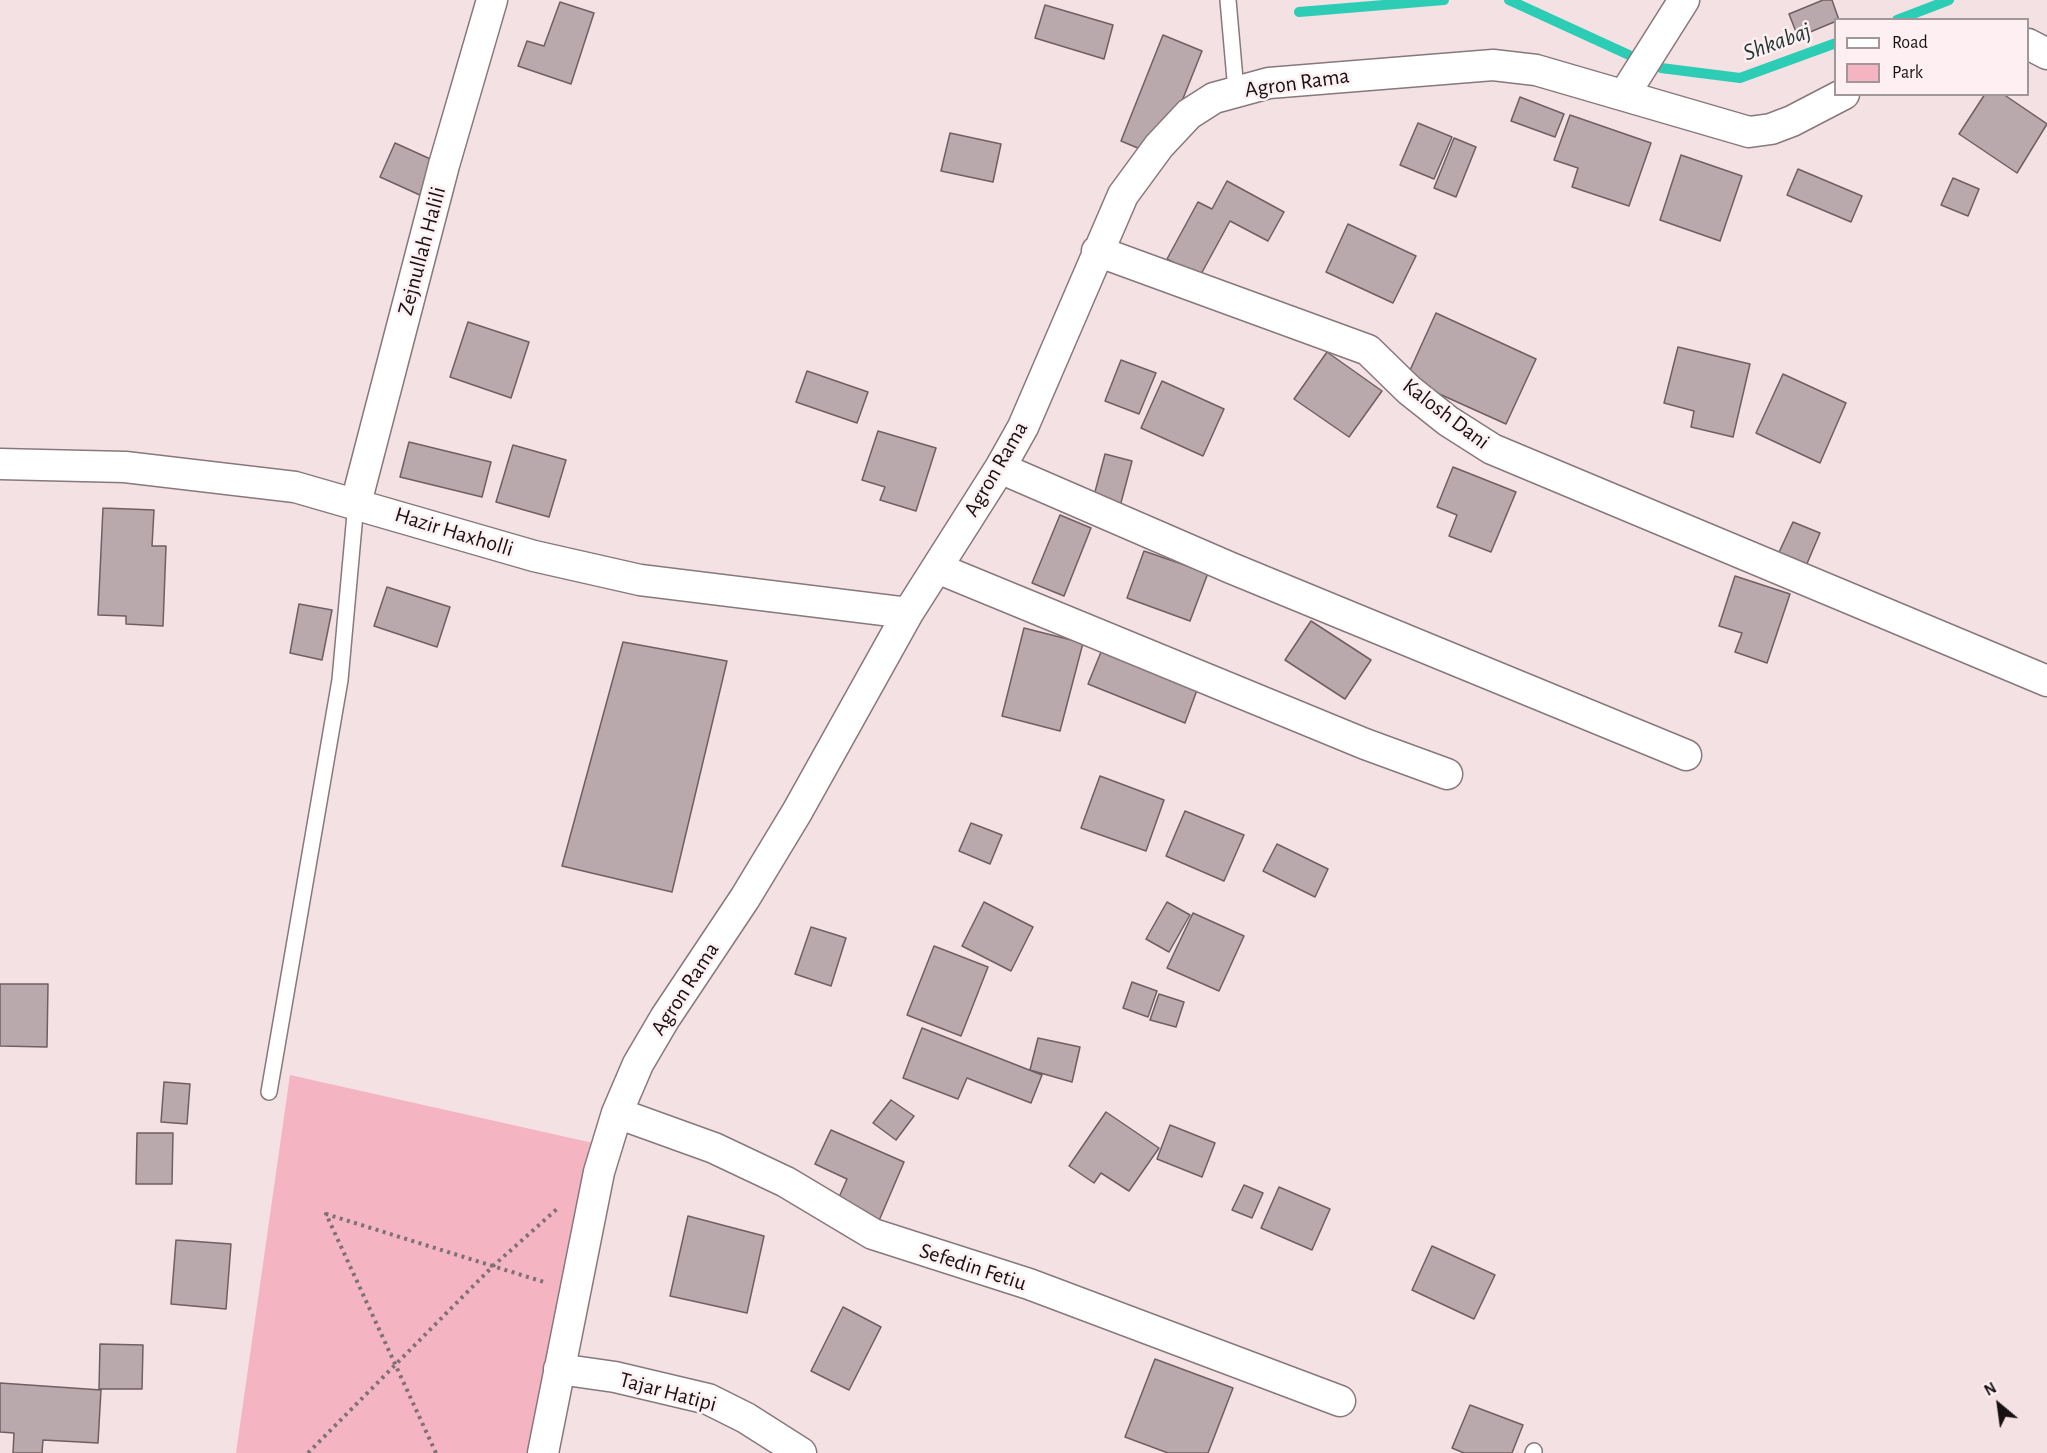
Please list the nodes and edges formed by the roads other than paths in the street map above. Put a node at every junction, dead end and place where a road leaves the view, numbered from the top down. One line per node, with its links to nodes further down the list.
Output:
1 (492, 0): 12 (street, Zejnullah Halili)
2 (1228, 0): 6 (lane)
3 (1684, 0): 7 (street)
4 (2029, 45): 5 (street)
5 (2047, 54)
6 (1236, 91): 7 (street, Agron Rama); 9 (street, Agron Rama)
7 (1624, 95): 8 (street, Agron Rama)
8 (1840, 96)
9 (1097, 251): 11 (street, Agron Rama); 15 (street, Kalosh Dani)
10 (0, 464): 12 (street, Hazir Haxholli)
11 (1000, 468): 13 (street, Agron Rama); 16 (street)
12 (356, 503): 14 (street, Hazir Haxholli); 18 (lane)
13 (937, 568): 14 (street, Agron Rama); 17 (street)
14 (908, 613): 19 (street, Agron Rama)
15 (2047, 681)
16 (1686, 755)
17 (1447, 774)
18 (269, 1092)
19 (616, 1113): 20 (street, Agron Rama); 21 (street, Sefedin Fetiu)
20 (559, 1369): 22 (street, Agron Rama); 23 (street, Tajar Hatipi)
21 (1340, 1401)
22 (543, 1453)
23 (801, 1453)

